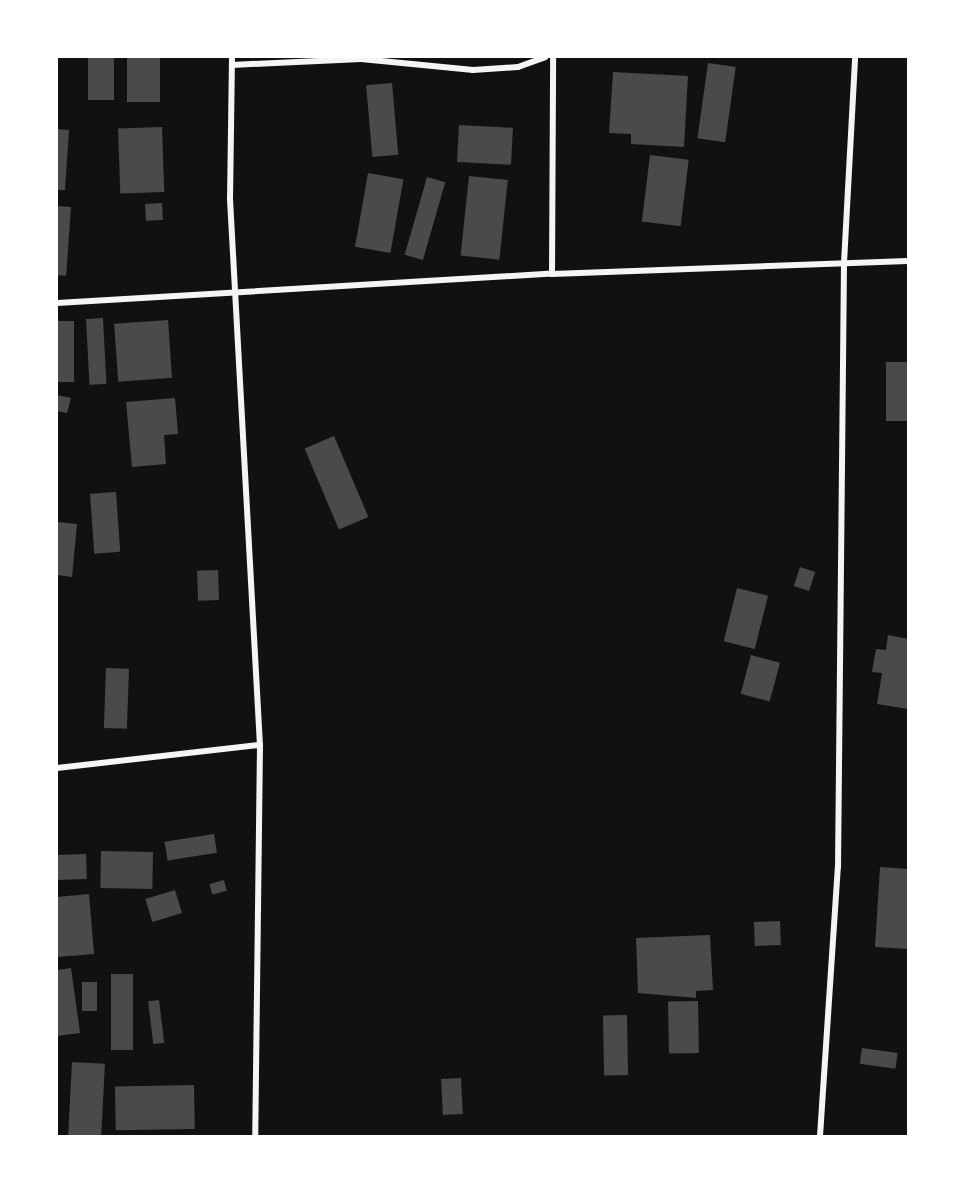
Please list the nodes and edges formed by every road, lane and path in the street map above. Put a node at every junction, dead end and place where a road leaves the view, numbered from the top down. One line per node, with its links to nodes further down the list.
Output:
1 (232, 57): 5 (street)
2 (545, 57): 5 (street)
3 (553, 57): 8 (street)
4 (855, 57): 7 (street)
5 (232, 65): 9 (street)
6 (908, 261): 7 (street)
7 (844, 263): 8 (street); 14 (street)
8 (552, 274): 9 (street)
9 (235, 296): 10 (street); 11 (street)
10 (57, 303)
11 (260, 745): 12 (street); 13 (street)
12 (57, 768)
13 (255, 1136)
14 (820, 1136)

